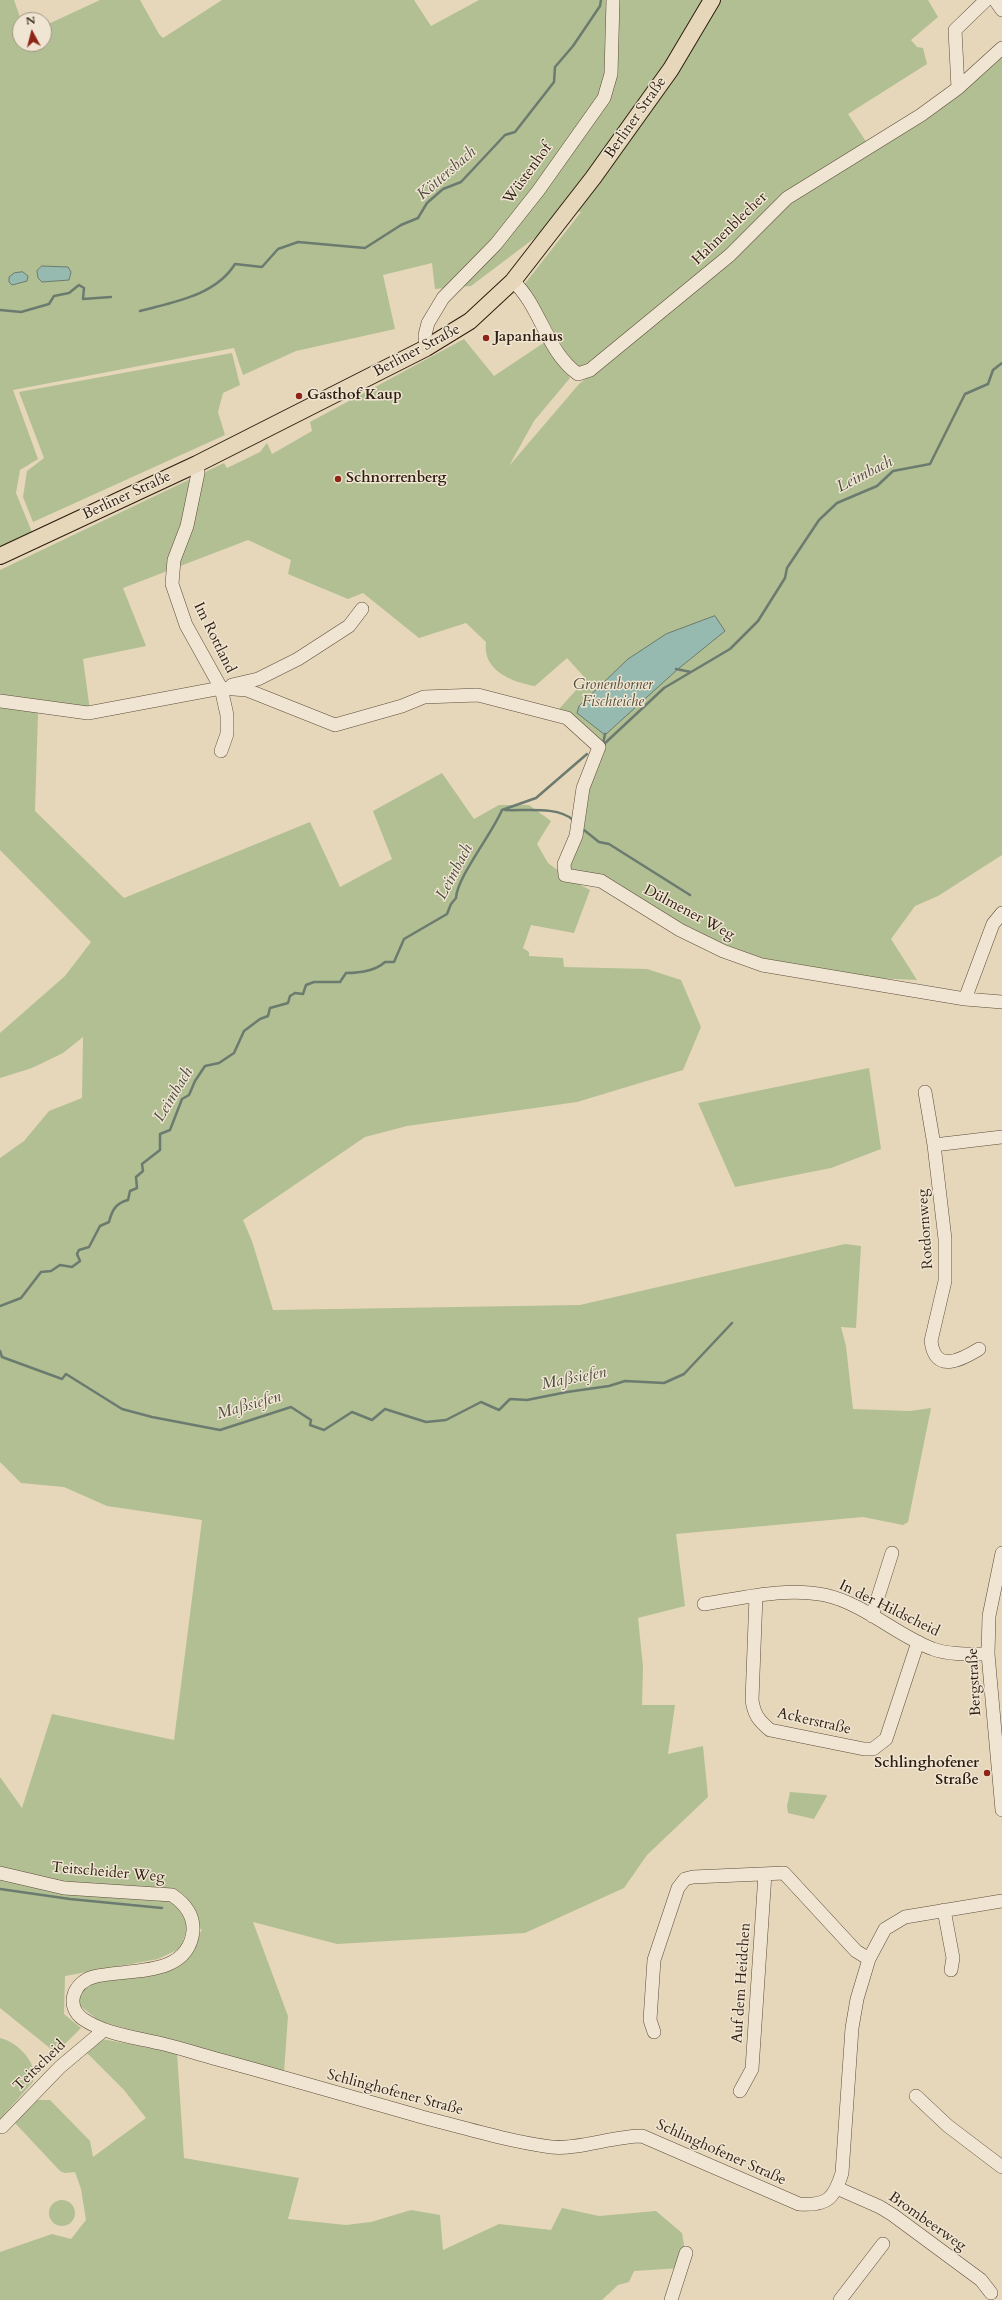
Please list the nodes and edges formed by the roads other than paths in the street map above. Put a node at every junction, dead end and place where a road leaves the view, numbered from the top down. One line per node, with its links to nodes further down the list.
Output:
1 (613, 0): 9 (street, Wüstenhof)
2 (712, 0): 8 (main road, Berliner Straße)
3 (986, 0): 7 (street)
4 (995, 0): 5 (street)
5 (1002, 10)
6 (1002, 48): 7 (street, Hahnenblecher)
7 (958, 88): 8 (street, Hahnenblecher)
8 (513, 282): 9 (main road, Berliner Straße)
9 (426, 348): 10 (main road, Berliner Straße)
10 (197, 464): 11 (main road, Berliner Straße); 13 (street, Im Rottland)
11 (0, 556)
12 (362, 609): 13 (street)
13 (221, 688): 14 (street); 15 (street, Im Rottland); 17 (street, Dülmener Weg)
14 (0, 701)
15 (221, 751)
16 (1002, 913): 17 (street)
17 (966, 999): 18 (street, Dülmener Weg)
18 (1002, 1002)
19 (925, 1092): 21 (street, Rotdornweg)
20 (1002, 1137): 21 (street)
21 (934, 1144): 22 (street, Rotdornweg)
22 (979, 1349)
23 (892, 1553): 27 (street)
24 (1002, 1553): 29 (street, Bergstraße)
25 (756, 1596): 26 (street, In der Hildscheid); 27 (street, In der Hildscheid); 28 (street, Ackerstraße)
26 (704, 1604)
27 (872, 1616): 28 (street, In der Hildscheid)
28 (918, 1642): 29 (street, In der Hildscheid)
29 (988, 1654): 30 (street, Bergstraße)
30 (1002, 1810)
31 (0, 1873): 35 (street, Teitscheider Weg)
32 (765, 1874): 36 (street); 39 (street); 40 (street, Auf dem Heidchen)
33 (1002, 1902): 34 (street, Schlinghofener Straße)
34 (944, 1910): 36 (street, Schlinghofener Straße); 37 (street)
35 (193, 1929): 38 (street, Schlinghofener Straße)
36 (869, 1959): 44 (street, Schlinghofener Straße)
37 (952, 1970)
38 (104, 2030): 42 (street, Teitscheid); 44 (street, Schlinghofener Straße)
39 (654, 2032)
40 (740, 2091)
41 (916, 2096): 43 (street)
42 (2, 2127)
43 (1002, 2167)
44 (837, 2188): 47 (street, Brombeerweg)
45 (883, 2244): 49 (street)
46 (686, 2253): 48 (street)
47 (991, 2293)
48 (671, 2300)
49 (840, 2300)

